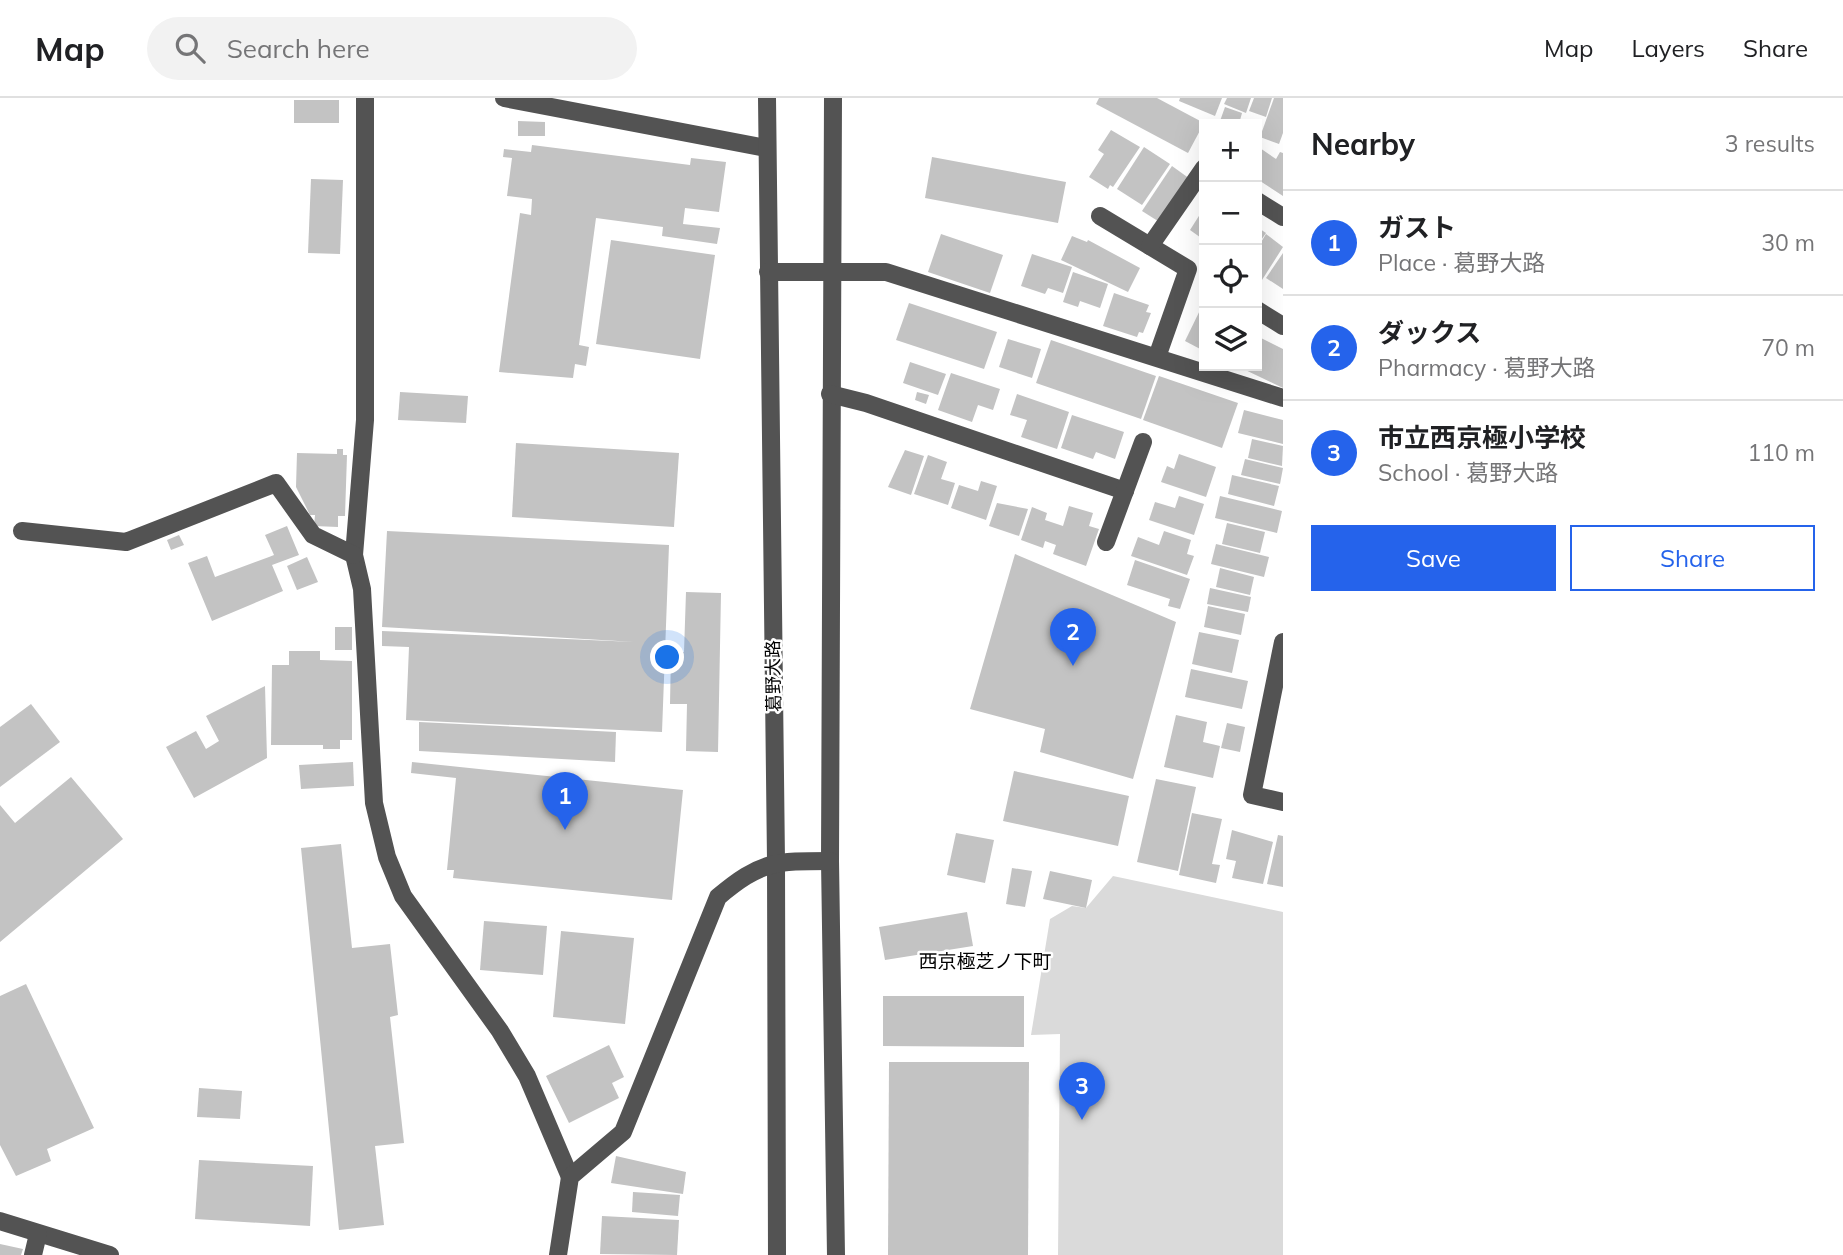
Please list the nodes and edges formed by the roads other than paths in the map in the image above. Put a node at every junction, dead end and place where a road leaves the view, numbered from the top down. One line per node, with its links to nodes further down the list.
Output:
1 (365, 98): 24 (street)
2 (504, 98): 5 (street)
3 (767, 98): 5 (street, 葛野大路)
4 (833, 98): 11 (street)
5 (766, 148): 13 (street, 葛野大路)
6 (1199, 175): 10 (street)
7 (1262, 204): 9 (street)
8 (1100, 216): 10 (street)
9 (1283, 217)
10 (1150, 246): 12 (street)
11 (830, 269): 13 (street); 17 (street); 18 (street)
12 (1188, 269): 14 (street); 17 (street)
13 (768, 272): 27 (street, 葛野大路)
14 (1199, 276)
15 (1262, 313): 16 (street)
16 (1283, 326)
17 (1157, 358): 19 (street)
18 (830, 394): 21 (street); 28 (street)
19 (1283, 398)
20 (1143, 442): 21 (street)
21 (1125, 491): 23 (street)
22 (22, 531): 24 (street)
23 (1106, 542)
24 (354, 555): 29 (street)
25 (1283, 642): 26 (street)
26 (1283, 802)
27 (776, 861): 28 (street); 29 (street); 35 (street, 葛野大路)
28 (830, 861): 36 (street)
29 (570, 1177): 34 (street)
30 (0, 1221): 31 (street)
31 (38, 1234): 32 (street); 33 (street)
32 (33, 1255)
33 (110, 1255)
34 (558, 1255)
35 (777, 1255)
36 (836, 1255)

